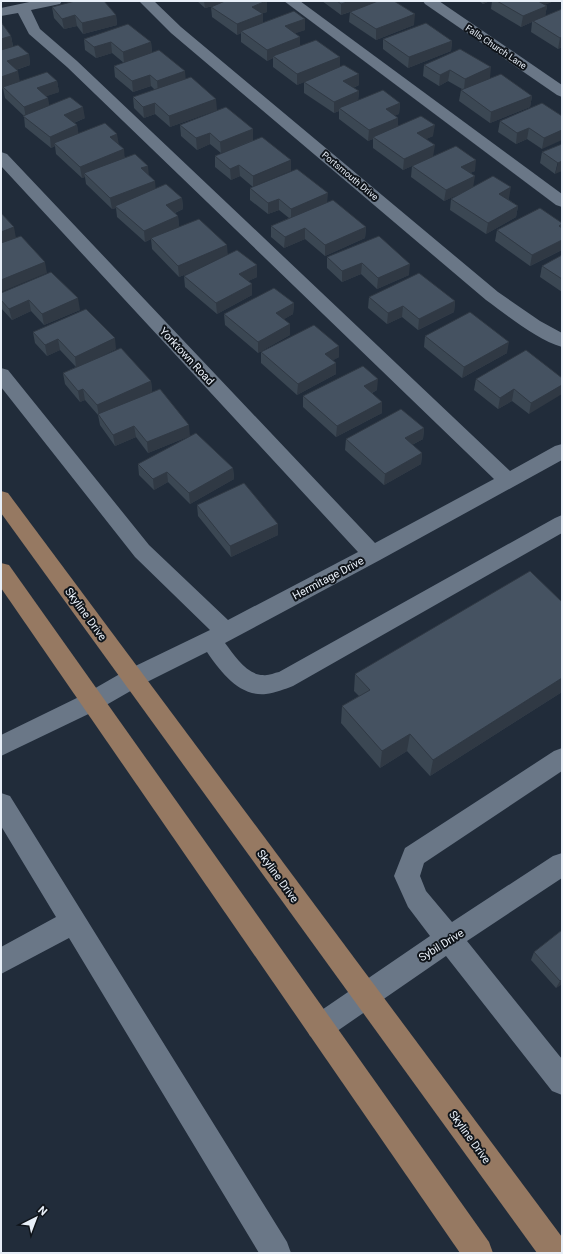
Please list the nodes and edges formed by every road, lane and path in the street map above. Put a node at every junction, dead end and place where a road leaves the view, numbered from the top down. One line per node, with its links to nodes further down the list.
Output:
1 (55, 1): 5 (street)
2 (146, 1): 10 (street, Portsmouth Drive)
3 (291, 1): 9 (street)
4 (430, 1): 7 (street, Falls Church Lane)
5 (23, 8): 6 (street); 13 (street)
6 (1, 12)
7 (562, 92)
8 (1, 157): 16 (street, Yorktown Road)
9 (562, 202)
10 (562, 341)
11 (1, 374): 18 (street)
12 (562, 451): 13 (street, Hermitage Drive)
13 (508, 481): 16 (street, Hermitage Drive)
14 (1, 498): 19 (main road, Skyline Drive)
15 (562, 523): 18 (street)
16 (373, 554): 18 (street, Hermitage Drive)
17 (1, 571): 20 (main road)
18 (218, 635): 19 (street, Hermitage Drive)
19 (133, 678): 20 (street, Hermitage Drive); 28 (main road, Skyline Drive)
20 (93, 701): 21 (street, Hermitage Drive); 29 (main road)
21 (1, 746)
22 (562, 758): 26 (street)
23 (1, 804): 25 (street)
24 (562, 864): 26 (street, Sybil Drive)
25 (73, 922): 27 (street); 31 (street)
26 (450, 940): 28 (street, Sybil Drive); 30 (street)
27 (1, 961)
28 (365, 995): 29 (street, Sybil Drive); 33 (main road, Skyline Drive)
29 (320, 1027): 32 (main road)
30 (562, 1081)
31 (276, 1253)
32 (478, 1253)
33 (555, 1253)

